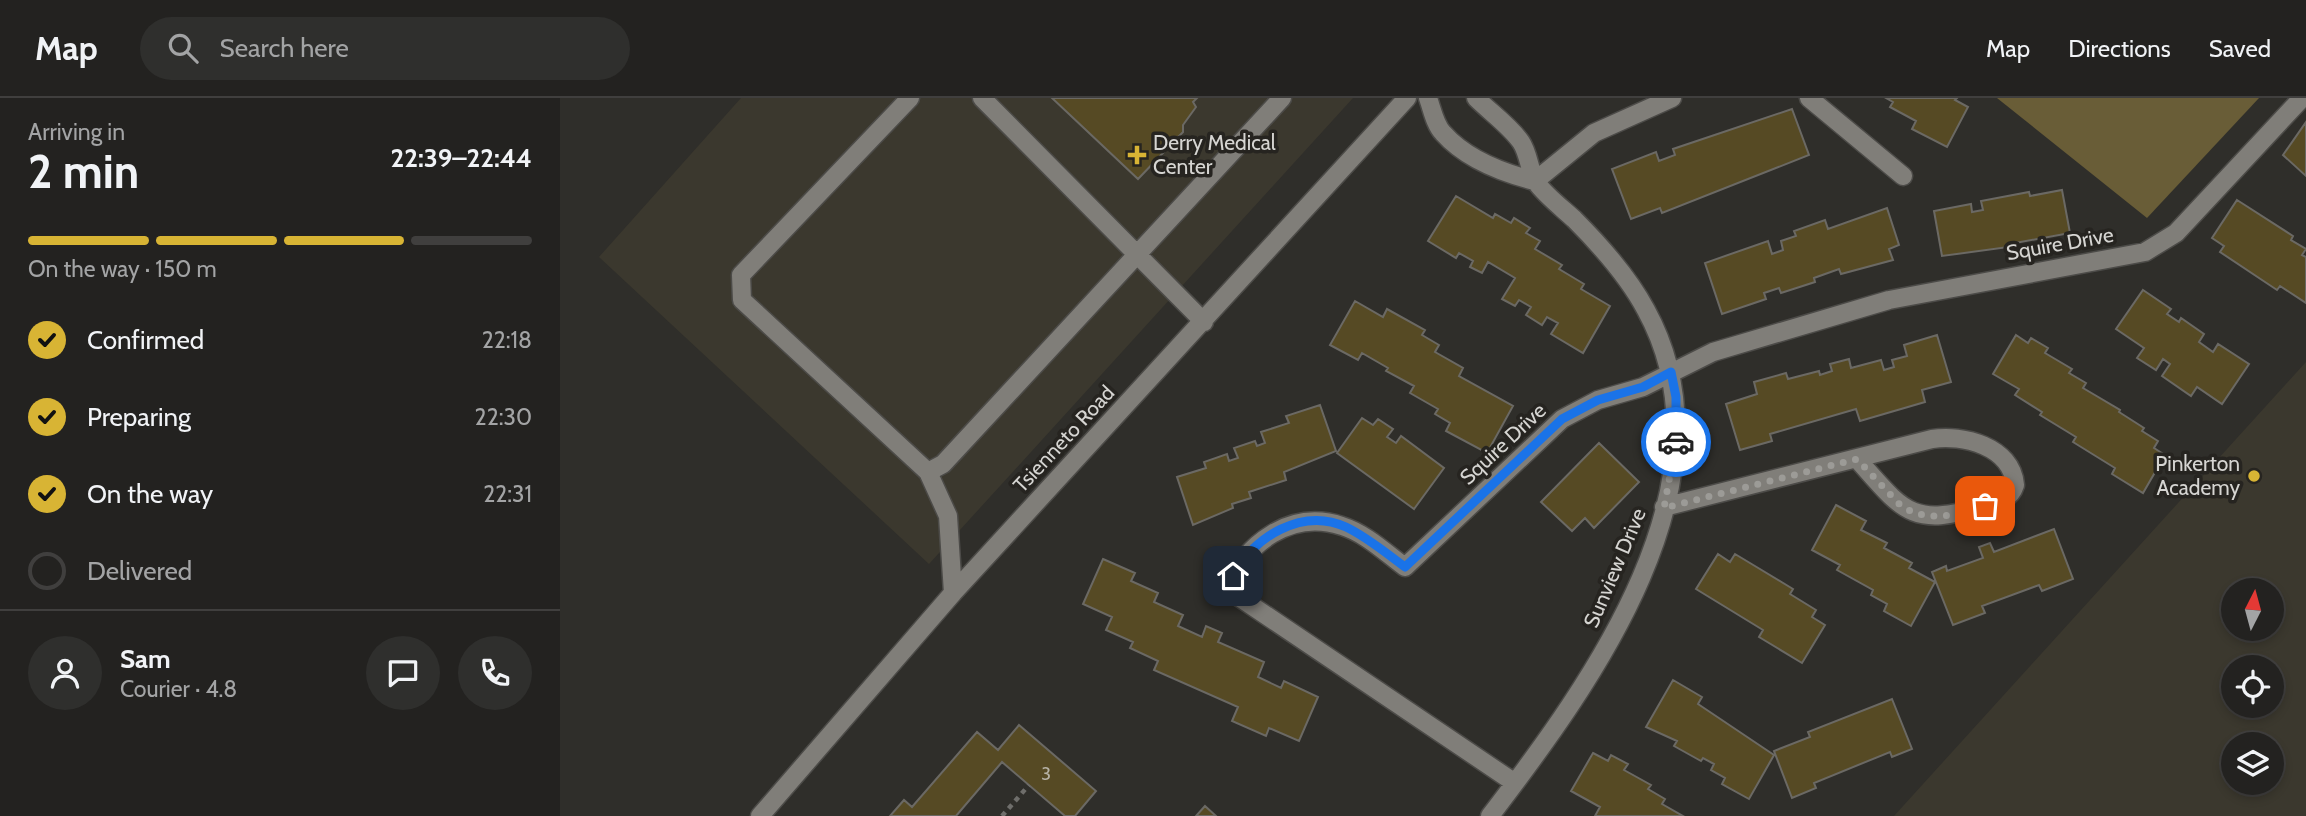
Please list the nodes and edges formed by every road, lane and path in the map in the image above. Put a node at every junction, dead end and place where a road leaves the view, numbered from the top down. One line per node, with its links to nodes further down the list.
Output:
1 (910, 98): 16 (street)
2 (982, 98): 12 (street)
3 (1282, 98): 12 (street)
4 (1407, 98): 13 (street, Tsienneto Road)
5 (1427, 98): 11 (street, Sunview Drive)
6 (1476, 98): 11 (street, Sunview Drive)
7 (1672, 98): 11 (street)
8 (1809, 98): 10 (street)
9 (2302, 98): 14 (street, Squire Drive)
10 (1903, 176)
11 (1535, 181): 14 (street, Sunview Drive)
12 (1138, 253): 13 (street); 16 (street)
13 (1204, 322): 18 (street, Tsienneto Road)
14 (1671, 372): 17 (street, Sunview Drive); 19 (street, Squire Drive)
15 (1857, 459): 15 (street); 17 (street)
16 (928, 472): 18 (street)
17 (1664, 508): 19 (street, Sunview Drive)
18 (953, 593): 21 (street, Tsienneto Road)
19 (1515, 783): 23 (street, Sunview Drive)
20 (1029, 785): 22 (path)
21 (760, 816)
22 (1002, 816)
23 (1489, 816)

